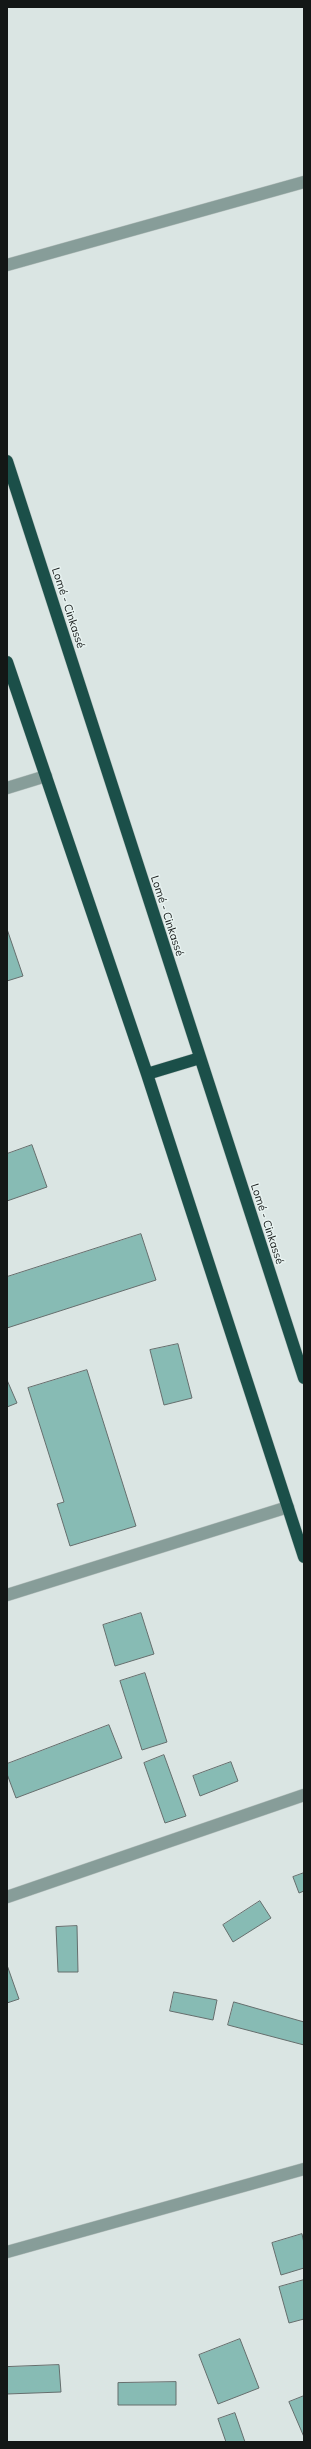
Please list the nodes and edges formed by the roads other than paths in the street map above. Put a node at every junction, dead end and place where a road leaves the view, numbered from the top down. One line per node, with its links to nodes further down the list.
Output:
1 (304, 182): 2 (street)
2 (7, 266)
3 (7, 461): 7 (highway, Lomé - Cinkassé)
4 (7, 662): 5 (highway)
5 (46, 776): 6 (street); 8 (highway)
6 (7, 788)
7 (200, 1058): 8 (highway); 9 (highway, Lomé - Cinkassé)
8 (147, 1074): 10 (highway)
9 (304, 1378)
10 (288, 1507): 11 (highway); 12 (street)
11 (304, 1558)
12 (7, 1595)
13 (304, 1795): 14 (street)
14 (7, 1897)
15 (304, 2169): 16 (street)
16 (7, 2252)

